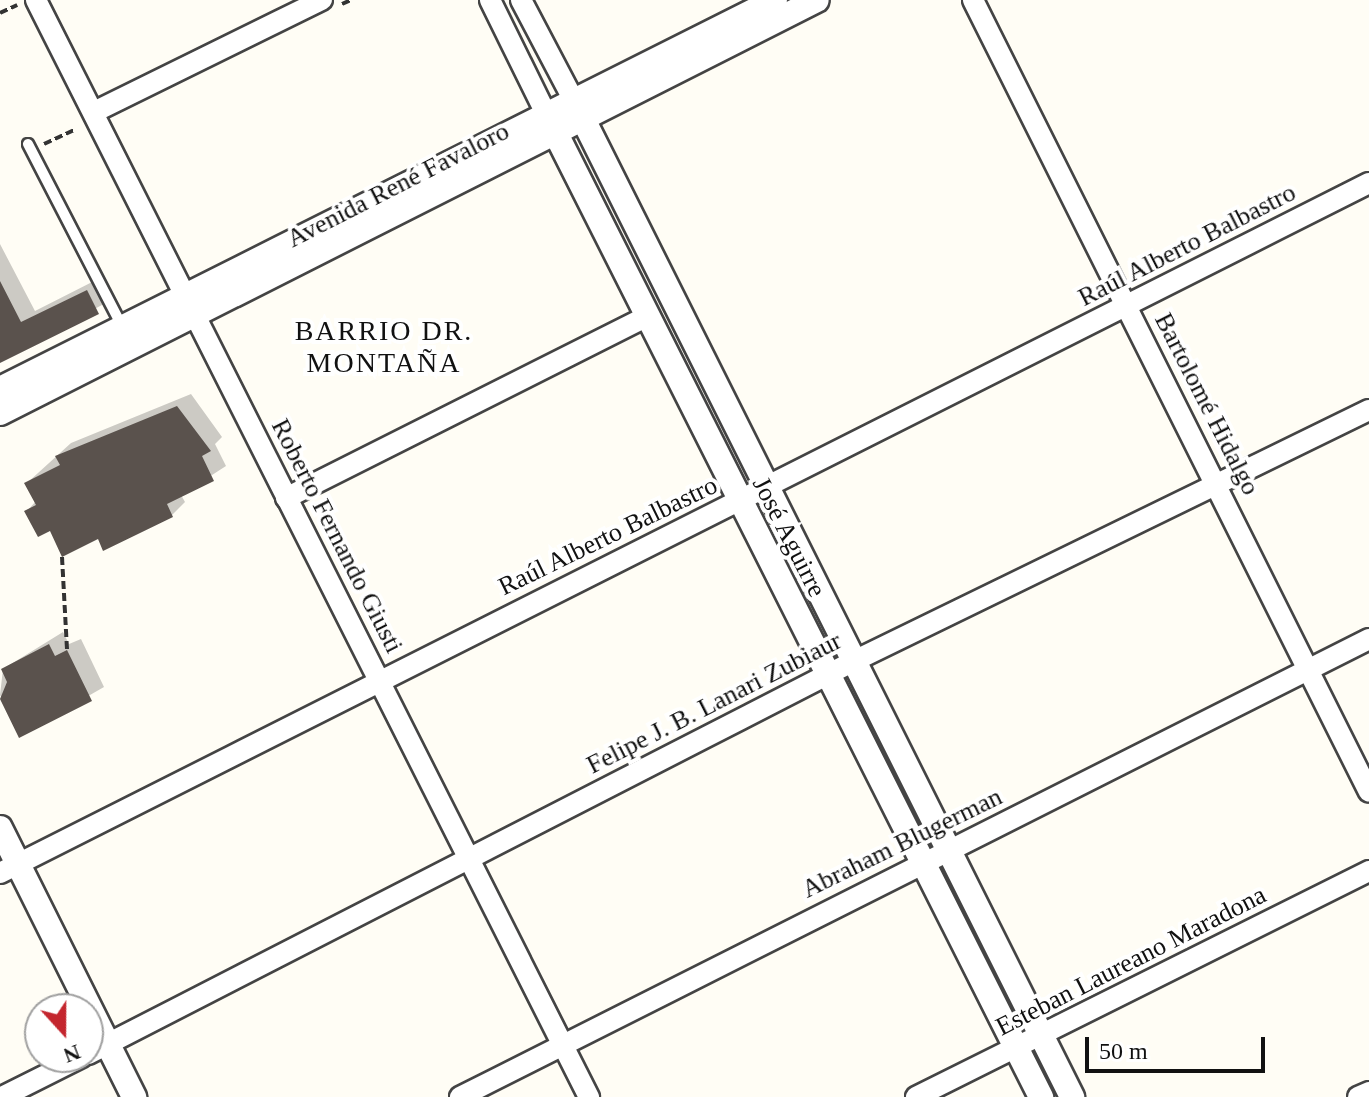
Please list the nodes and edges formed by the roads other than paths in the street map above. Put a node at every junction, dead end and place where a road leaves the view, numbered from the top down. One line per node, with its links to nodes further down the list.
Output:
1 (322, 0): 9 (street)
2 (490, 0): 10 (street, José Aguirre)
3 (521, 0): 8 (street, José Aguirre)
4 (775, 0): 8 (street, Avenida René Favaloro)
5 (817, 0): 8 (street, Avenida René Favaloro)
6 (973, 0): 13 (street, Bartolomé Hidalgo)
7 (24, 5): 9 (street, Roberto Fernando Giusti)
8 (578, 110): 10 (street, Avenida René Favaloro); 20 (street, José Aguirre)
9 (94, 112): 14 (street, Roberto Fernando Giusti)
10 (551, 125): 14 (street, Avenida René Favaloro); 15 (street, José Aguirre)
11 (30, 147): 16 (lane)
12 (1369, 183): 13 (street, Raúl Alberto Balbastro)
13 (1127, 304): 20 (street, Raúl Alberto Balbastro); 21 (street, Bartolomé Hidalgo)
14 (192, 307): 16 (street, Avenida René Favaloro); 19 (street, Avenida René Favaloro); 22 (street, Roberto Fernando Giusti)
15 (646, 317): 22 (street); 23 (street, José Aguirre)
16 (123, 328): 17 (street, Avenida René Favaloro)
17 (0, 389)
18 (1369, 410): 21 (street, Felipe J. B. Lanari Zubiaur)
19 (0, 413)
20 (764, 486): 23 (street, Raúl Alberto Balbastro); 25 (street, José Aguirre)
21 (1220, 486): 25 (street, Felipe J. B. Lanari Zubiaur); 26 (street, Bartolomé Hidalgo)
22 (286, 498): 28 (street, Roberto Fernando Giusti)
23 (739, 501): 27 (street, José Aguirre); 28 (street, Raúl Alberto Balbastro)
24 (1369, 639): 26 (street, Abraham Blugerman)
25 (852, 662): 27 (street, Felipe J. B. Lanari Zubiaur); 31 (street, José Aguirre)
26 (1309, 669): 29 (street, Bartolomé Hidalgo); 31 (street, Abraham Blugerman)
27 (828, 675): 32 (street, Felipe J. B. Lanari Zubiaur); 33 (street, José Aguirre)
28 (379, 677): 32 (street, Roberto Fernando Giusti); 34 (street, Raúl Alberto Balbastro)
29 (1369, 792)
30 (0, 828): 34 (street)
31 (946, 849): 33 (street, Abraham Blugerman); 37 (street, José Aguirre)
32 (473, 856): 38 (street, Roberto Fernando Giusti); 39 (street, Felipe J. B. Lanari Zubiaur)
33 (921, 860): 38 (street, Abraham Blugerman); 40 (street, José Aguirre)
34 (10, 868): 36 (street)
35 (1369, 871): 37 (street, Esteban Laureano Maradona)
36 (71, 993)
37 (1041, 1034): 40 (street, Esteban Laureano Maradona); 50 (street, José Aguirre)
38 (563, 1043): 46 (street, Abraham Blugerman); 47 (street, Roberto Fernando Giusti)
39 (104, 1046)
40 (1016, 1047): 48 (street, Esteban Laureano Maradona); 49 (street, José Aguirre)
41 (104, 1057): 45 (street)
42 (50, 1073): 44 (street)
43 (1369, 1092): 51 (street)
44 (2, 1097)
45 (134, 1097)
46 (460, 1097)
47 (589, 1097)
48 (916, 1097)
49 (1041, 1097)
50 (1072, 1097)
51 (1358, 1097)

